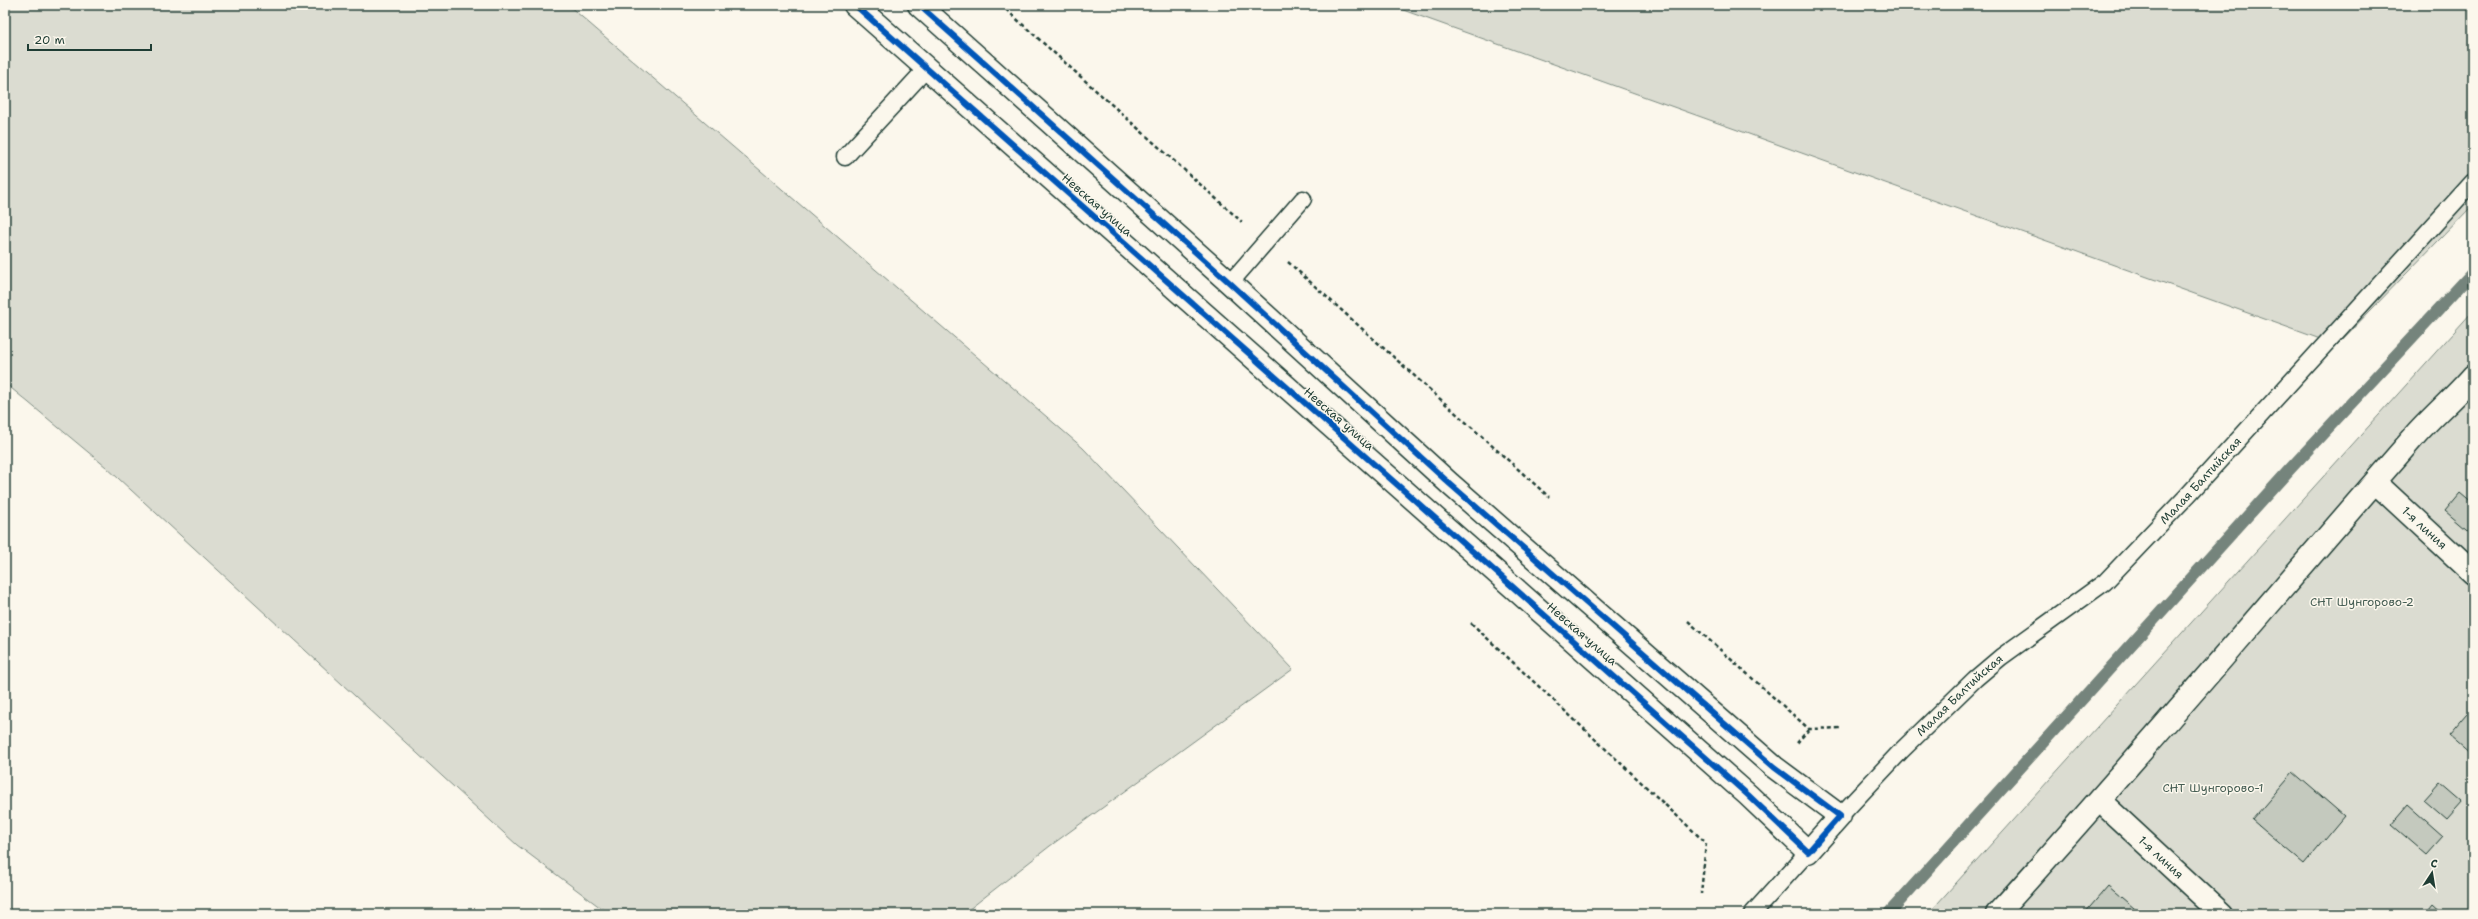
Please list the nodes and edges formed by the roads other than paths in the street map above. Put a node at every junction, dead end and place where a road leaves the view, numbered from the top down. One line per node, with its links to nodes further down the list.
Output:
1 (855, 5): 3 (street, Невская улица)
2 (919, 5): 7 (street)
3 (926, 69): 4 (lane); 13 (street, Невская улица)
4 (845, 157)
5 (2473, 182): 12 (lane, Малая Балтийская)
6 (1303, 199): 7 (lane)
7 (1230, 283): 12 (street)
8 (2473, 376): 9 (street)
9 (2376, 483): 10 (street, 1-я линия); 11 (street)
10 (2473, 573)
11 (2100, 801): 15 (street); 16 (street, 1-я линия)
12 (1840, 816): 13 (street)
13 (1808, 852): 14 (lane)
14 (1752, 914)
15 (1998, 914)
16 (2222, 914)

